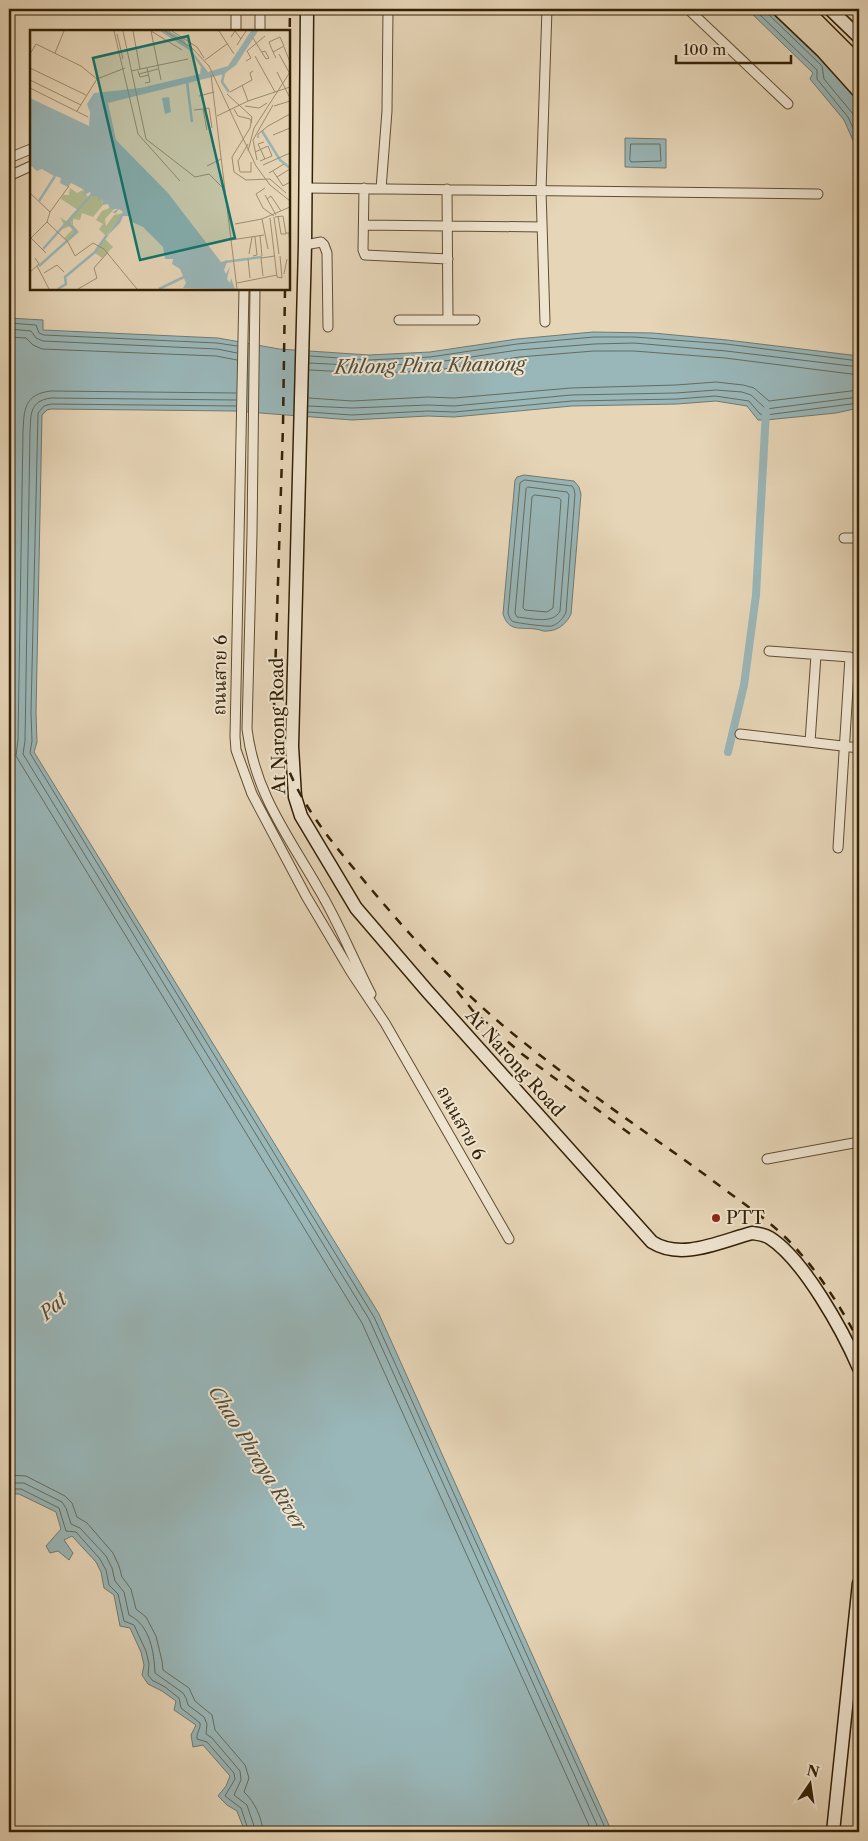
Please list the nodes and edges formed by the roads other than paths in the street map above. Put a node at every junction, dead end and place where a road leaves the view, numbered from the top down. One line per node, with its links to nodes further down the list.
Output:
1 (236, 9): 10 (street)
2 (260, 9): 11 (street)
3 (306, 9): 20 (street, At Narong Road)
4 (388, 9): 22 (street)
5 (547, 9): 24 (street)
6 (688, 9): 15 (street)
7 (781, 9): 14 (highway)
8 (803, 9): 13 (highway)
9 (830, 9): 12 (street)
10 (236, 30)
11 (260, 30)
12 (859, 37)
13 (859, 65)
14 (859, 90)
15 (788, 104)
16 (30, 149): 17 (street)
17 (9, 158)
18 (30, 166): 19 (street)
19 (9, 176)
20 (305, 188): 21 (street); 29 (street, At Narong Road)
21 (364, 188): 22 (street); 26 (street)
22 (381, 189): 23 (street)
23 (446, 189): 24 (street); 27 (street)
24 (541, 190): 25 (street); 28 (street)
25 (818, 194)
26 (364, 225): 27 (street); 30 (street)
27 (448, 226): 28 (street); 30 (street)
28 (542, 227): 36 (street)
29 (304, 245): 37 (street); 52 (street, At Narong Road)
30 (448, 259): 34 (street)
31 (244, 290): 48 (street, ถนนสาย 6)
32 (256, 290): 48 (street, ถนนสาย 6)
33 (399, 320): 34 (street)
34 (448, 320): 35 (street)
35 (474, 320)
36 (545, 322)
37 (328, 327)
38 (844, 538): 39 (street)
39 (859, 538)
40 (769, 651): 41 (street)
41 (816, 655): 42 (street); 44 (street)
42 (854, 658): 45 (street)
43 (740, 734): 44 (street)
44 (810, 742): 45 (street)
45 (845, 746): 46 (street); 47 (street)
46 (859, 748)
47 (838, 848)
48 (385, 1023): 51 (street, ถนนสาย 6)
49 (859, 1142): 50 (street)
50 (767, 1159)
51 (510, 1239)
52 (859, 1368)
53 (859, 1583): 54 (street)
54 (832, 1832)

